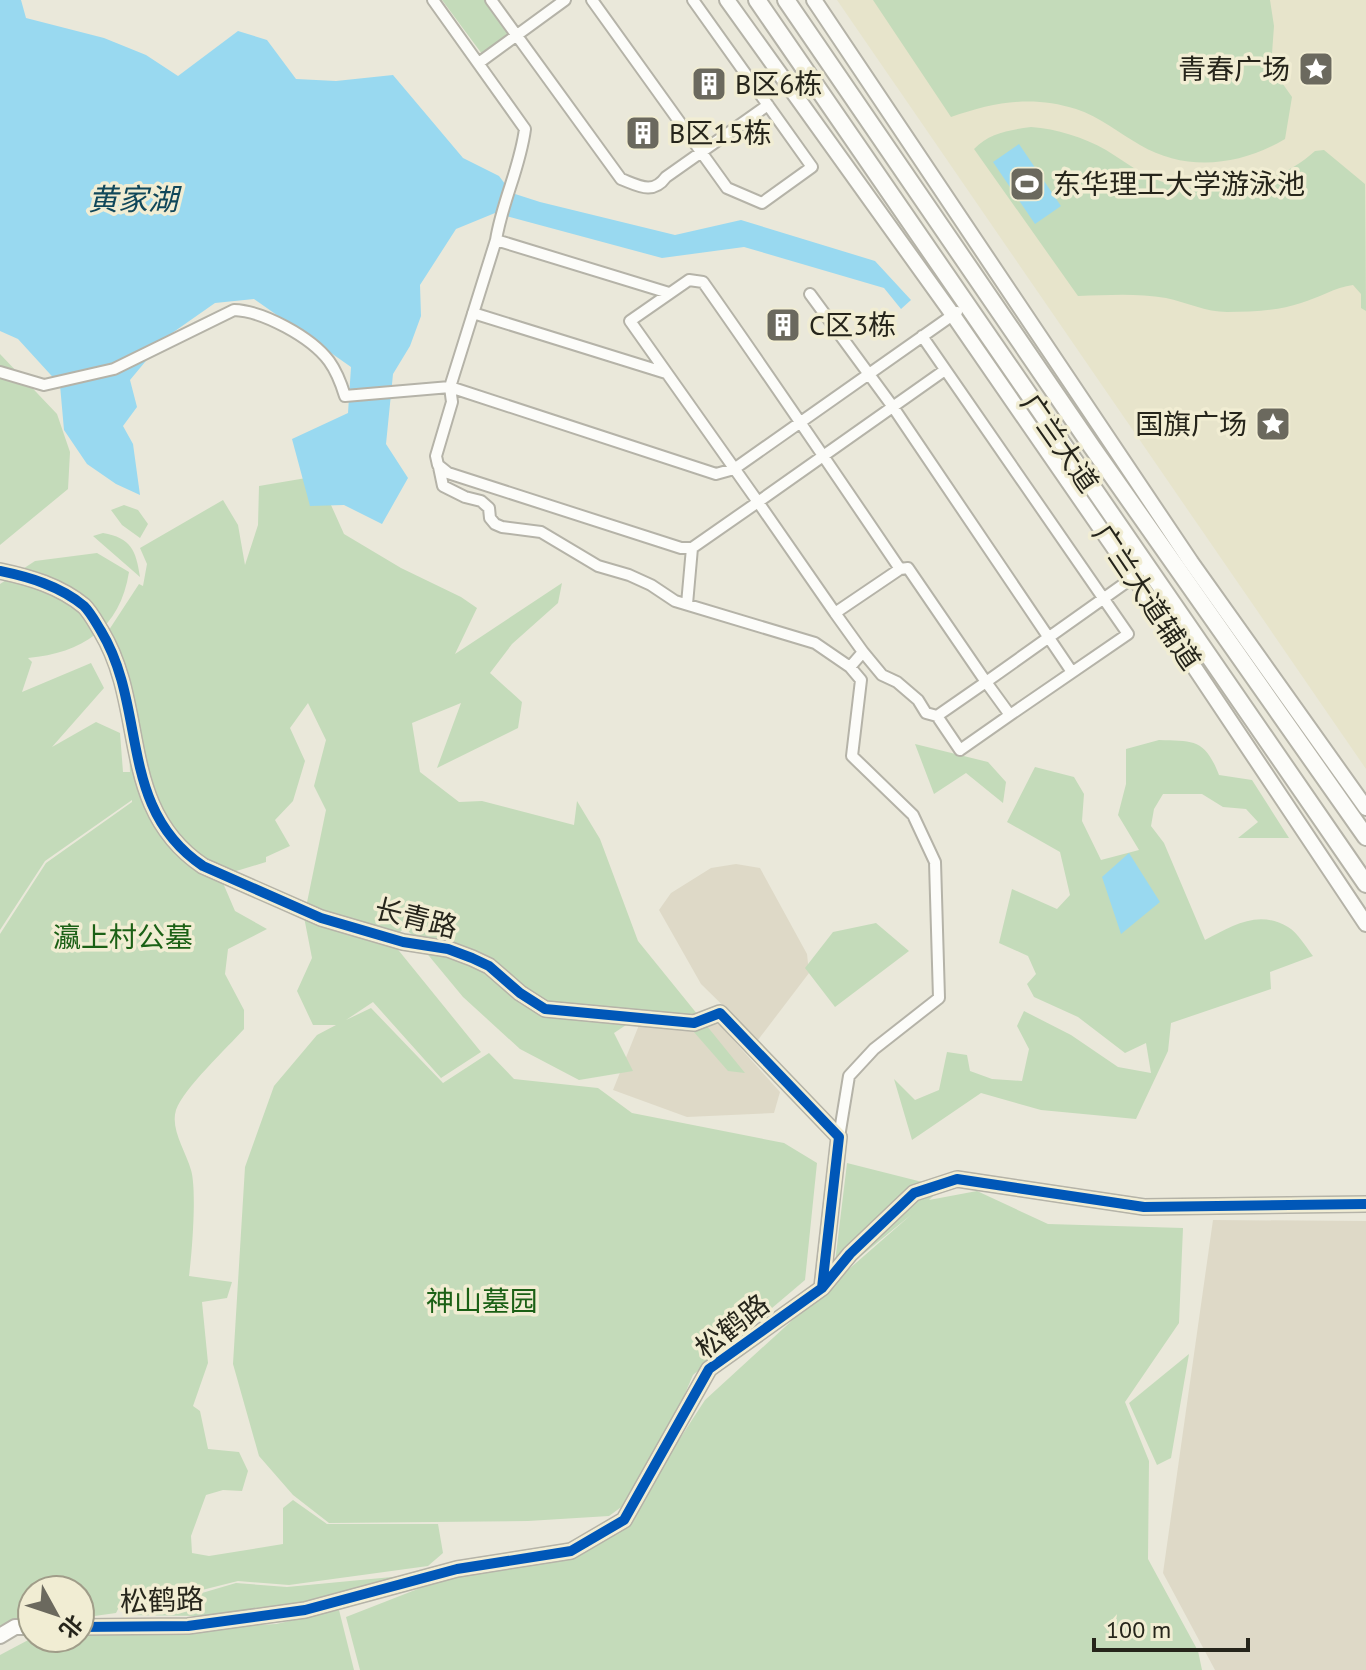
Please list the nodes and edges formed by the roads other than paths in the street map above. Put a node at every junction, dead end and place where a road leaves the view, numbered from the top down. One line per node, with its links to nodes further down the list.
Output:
1 (433, 0): 11 (street)
2 (491, 0): 10 (street)
3 (565, 0): 10 (street)
4 (592, 0): 13 (street)
5 (693, 0): 12 (street)
6 (727, 0): 17 (street)
7 (757, 0): 17 (main road, 广兰大道)
8 (786, 0): 46 (main road, 广兰大道)
9 (814, 0): 45 (street, 广兰大道辅道)
10 (516, 35): 11 (street); 13 (street)
11 (480, 62): 14 (street)
12 (768, 105): 13 (street); 13 (street)
13 (702, 152)
14 (496, 240): 15 (street); 18 (street)
15 (669, 293): 22 (street); 26 (street)
16 (810, 294): 23 (street)
17 (960, 310): 19 (street); 34 (main road, 广兰大道)
18 (473, 313): 22 (street); 24 (street)
19 (922, 336): 20 (street); 23 (street)
20 (945, 370): 25 (street); 35 (street)
21 (0, 372): 24 (street)
22 (667, 373): 29 (street)
23 (870, 375): 25 (street); 26 (street)
24 (450, 387): 28 (street); 29 (street)
25 (893, 407): 27 (street); 38 (street)
26 (802, 423): 27 (street); 29 (street)
27 (824, 456): 30 (street); 32 (street)
28 (438, 465): 31 (street); 36 (street)
29 (734, 469): 30 (street)
30 (758, 502): 31 (street); 37 (street)
31 (692, 548): 36 (street)
32 (900, 569): 37 (street); 42 (street)
33 (0, 571): 49 (street, 长青路)
34 (1140, 572): 35 (street); 47 (main road, 广兰大道); 48 (street, 广兰大道辅道)
35 (1103, 599): 38 (street); 41 (street)
36 (687, 604): 40 (street)
37 (835, 613): 39 (street)
38 (1048, 638): 41 (street); 42 (street)
39 (863, 652): 40 (street); 44 (street)
40 (850, 667): 49 (street)
41 (1072, 672): 43 (street)
42 (986, 682): 43 (street); 44 (street)
43 (1010, 715): 44 (street)
44 (937, 716)
45 (1366, 808)
46 (1366, 837)
47 (1366, 884)
48 (1366, 924)
49 (839, 1137): 51 (street)
50 (1366, 1204): 51 (street, 松鹤路)
51 (822, 1288): 52 (street, 松鹤路)
52 (96, 1627)

